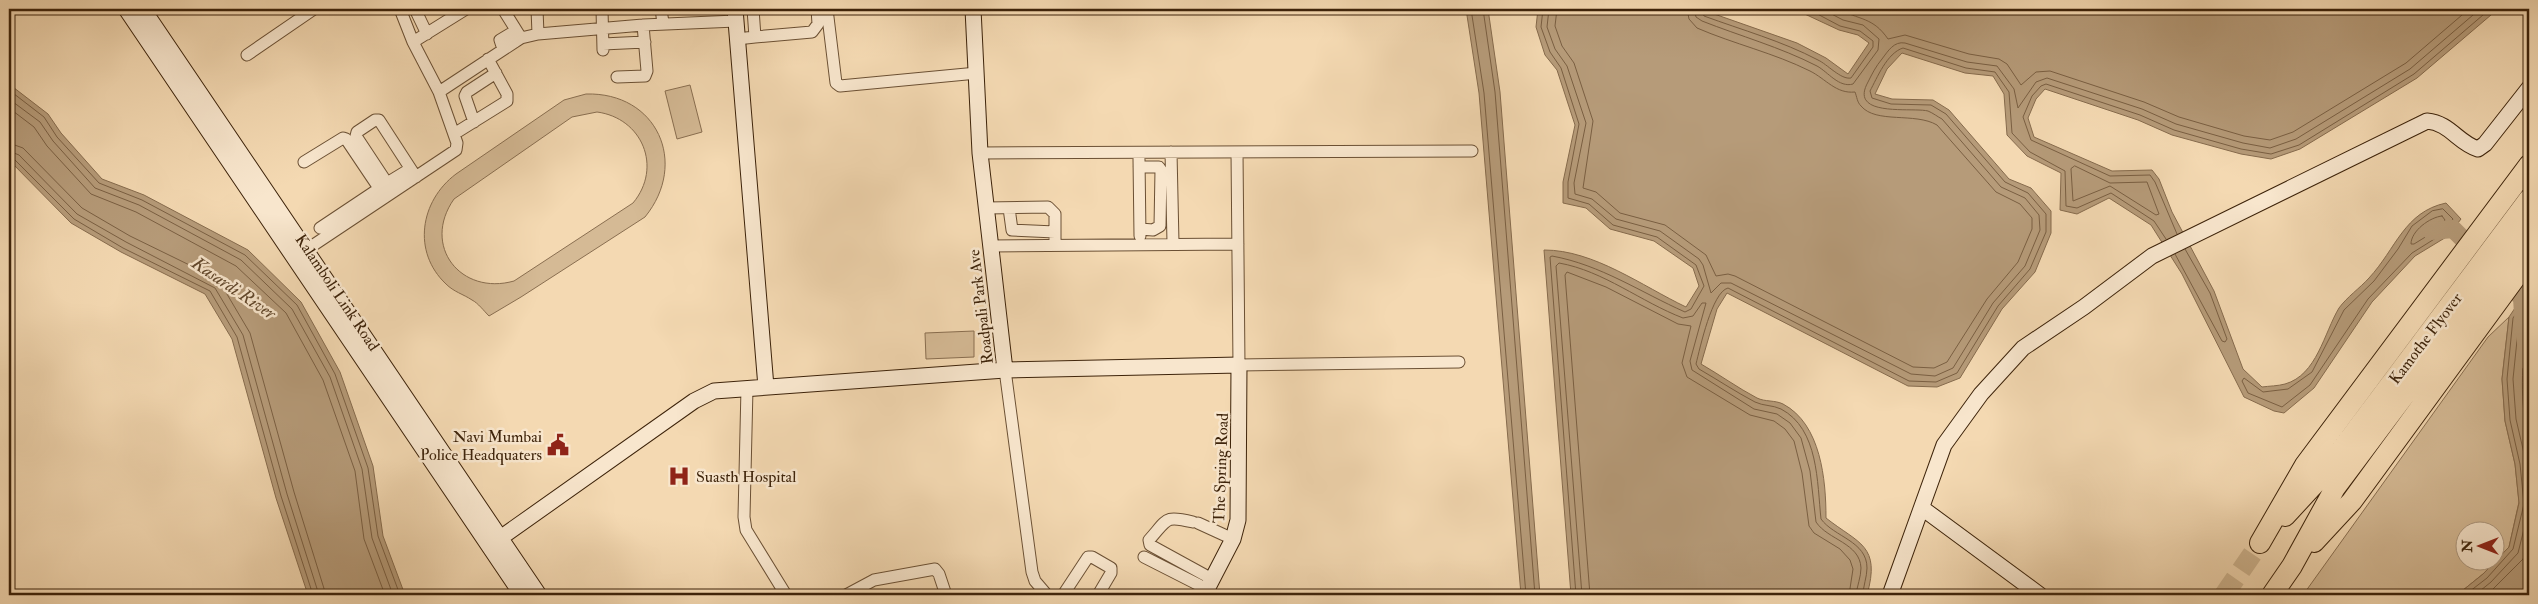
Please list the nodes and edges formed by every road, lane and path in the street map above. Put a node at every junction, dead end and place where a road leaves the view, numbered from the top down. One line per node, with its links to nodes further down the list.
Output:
1 (126, 9): 69 (street, Kalamboli Link Road)
2 (143, 9): 59 (street, Kalamboli Link Road)
3 (312, 9): 27 (street)
4 (400, 9): 25 (street)
5 (414, 9): 20 (street)
6 (466, 9): 20 (street)
7 (503, 9): 24 (street)
8 (537, 9): 21 (street)
9 (602, 9): 19 (street)
10 (661, 9): 17 (street)
11 (668, 9): 17 (street)
12 (753, 9): 22 (street)
13 (816, 9): 22 (street)
14 (827, 9): 30 (street)
15 (972, 9): 30 (street, Roadpali Park Ave)
16 (735, 15): 17 (street); 23 (street)
17 (666, 23): 18 (street)
18 (644, 25): 19 (street); 26 (street)
19 (603, 28): 21 (street); 26 (street)
20 (427, 34): 25 (street)
21 (538, 34): 24 (street)
22 (755, 37): 23 (street)
23 (737, 38): 64 (street)
24 (518, 40): 28 (street)
25 (414, 42): 33 (street)
26 (645, 42): 31 (street)
27 (247, 55)
28 (488, 60): 29 (street); 33 (street)
29 (496, 73): 34 (street); 34 (street)
30 (977, 73): 39 (street, Roadpali Park Ave)
31 (617, 77)
32 (2529, 88): 67 (street)
33 (439, 92): 35 (street)
34 (474, 122): 35 (street)
35 (454, 134): 44 (street)
36 (1472, 151): 38 (street)
37 (1171, 152): 38 (street); 40 (street); 55 (street)
38 (1237, 152): 56 (street)
39 (980, 153): 40 (street); 47 (street, Roadpali Park Ave)
40 (1139, 153): 43 (street)
41 (304, 162): 45 (street)
42 (2529, 165): 66 (highway)
43 (1139, 167): 52 (street); 52 (street)
44 (413, 173): 45 (street); 45 (street)
45 (386, 190): 49 (street)
46 (2529, 199): 66 (highway, Kamothe Flyover)
47 (986, 208): 48 (street); 58 (street, Roadpali Park Ave)
48 (1010, 208): 53 (street); 53 (street)
49 (342, 220): 50 (street); 59 (street)
50 (320, 228)
51 (2529, 228): 66 (highway, Kamothe Flyover)
52 (1140, 229): 54 (street)
53 (1055, 232): 57 (street)
54 (1140, 243): 55 (street); 57 (street)
55 (1173, 243): 56 (street)
56 (1238, 244): 62 (street)
57 (1056, 245): 58 (street)
58 (990, 246): 63 (street, Roadpali Park Ave)
59 (306, 250): 69 (street, Kalamboli Link Road)
60 (2529, 259): 71 (highway)
61 (1459, 362): 62 (street)
62 (1239, 365): 63 (street); 68 (street, The Spring Road)
63 (1005, 370): 64 (street); 78 (street, Roadpali Park Ave)
64 (766, 387): 65 (street)
65 (747, 388): 69 (street); 75 (street)
66 (2328, 483): 71 (highway)
67 (1922, 508): 81 (street); 82 (street)
68 (1233, 539): 72 (street, The Spring Road); 72 (street)
69 (495, 542): 73 (street, Kalamboli Link Road); 74 (street, Kalamboli Link Road)
70 (1144, 557): 72 (street)
71 (2292, 566): 83 (highway)
72 (1208, 588)
73 (522, 595)
74 (539, 595)
75 (786, 595)
76 (846, 595): 77 (street)
77 (946, 595)
78 (1047, 595)
79 (1063, 595): 80 (street)
80 (1098, 595)
81 (1890, 595)
82 (2040, 595)
83 (2272, 595)

